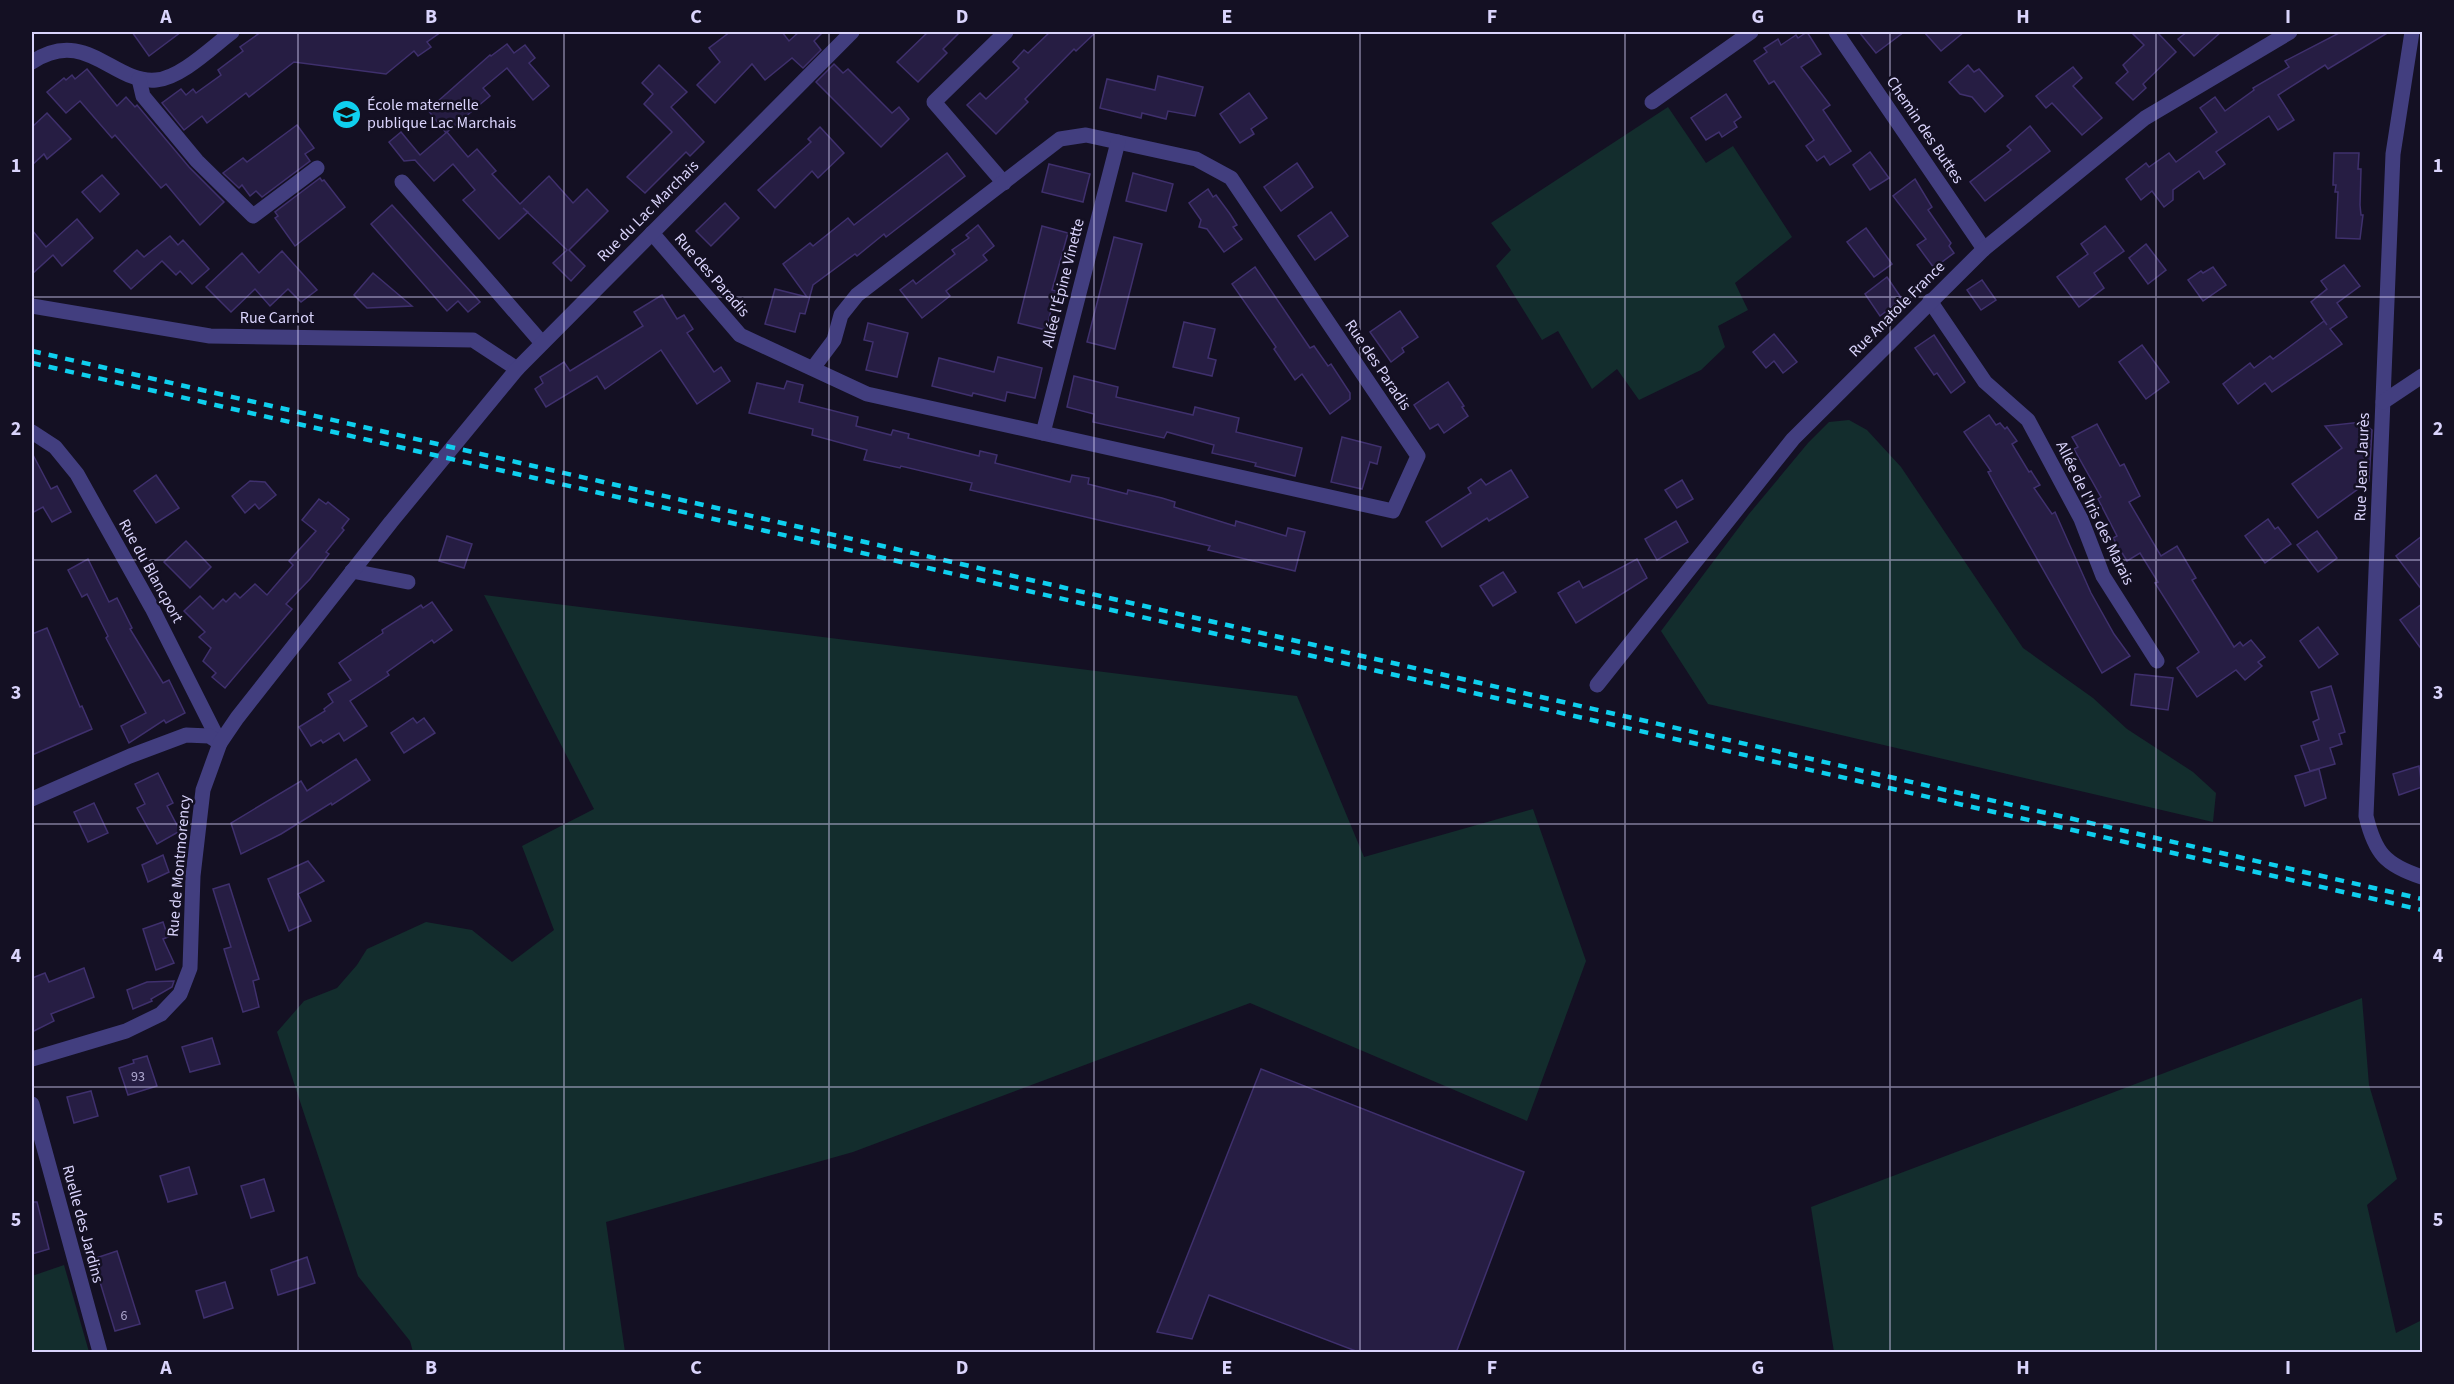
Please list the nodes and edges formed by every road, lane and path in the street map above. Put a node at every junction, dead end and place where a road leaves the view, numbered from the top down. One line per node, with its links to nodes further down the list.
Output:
1 (232, 32): 9 (street)
2 (852, 32): 15 (street, Rue du Lac Marchais)
3 (1006, 32): 14 (street)
4 (1751, 32): 10 (street)
5 (1836, 32): 16 (street, Chemin des Buttes)
6 (2290, 32): 16 (street, Rue Anatole France)
7 (2412, 32): 23 (street, Rue Jean Jaurès)
8 (32, 62): 9 (street)
9 (139, 80): 12 (street)
10 (1652, 102)
11 (1118, 142): 14 (street, Rue des Paradis); 25 (street, Allée l'Épine Vinette); 25 (street, Rue des Paradis)
12 (317, 168)
13 (402, 182): 19 (street)
14 (1004, 183): 20 (street, Rue des Paradis)
15 (652, 233): 19 (street, Rue du Lac Marchais); 20 (street, Rue des Paradis)
16 (1984, 249): 17 (street, Rue Anatole France)
17 (1930, 301): 29 (street, Allée de l'Iris des Marais); 30 (street, Rue Anatole France)
18 (32, 306): 21 (street, Rue Carnot)
19 (542, 343): 21 (street, Rue du Lac Marchais)
20 (813, 368): 25 (street, Rue des Paradis)
21 (517, 369): 26 (street, Rue du Lac Marchais)
22 (2422, 376): 23 (street)
23 (2382, 402): 33 (street, Rue Jean Jaurès)
24 (32, 432): 31 (street, Rue du Blancport)
25 (1043, 433)
26 (410, 499): 27 (street, Rue de Montmorency)
27 (352, 571): 28 (street); 31 (street, Rue de Montmorency)
28 (408, 582)
29 (2157, 661)
30 (1597, 685)
31 (220, 742): 32 (street); 34 (street, Rue de Montmorency)
32 (32, 799)
33 (2422, 877)
34 (32, 1059)
35 (32, 1104): 36 (street, Ruelle des Jardins)
36 (100, 1353)

